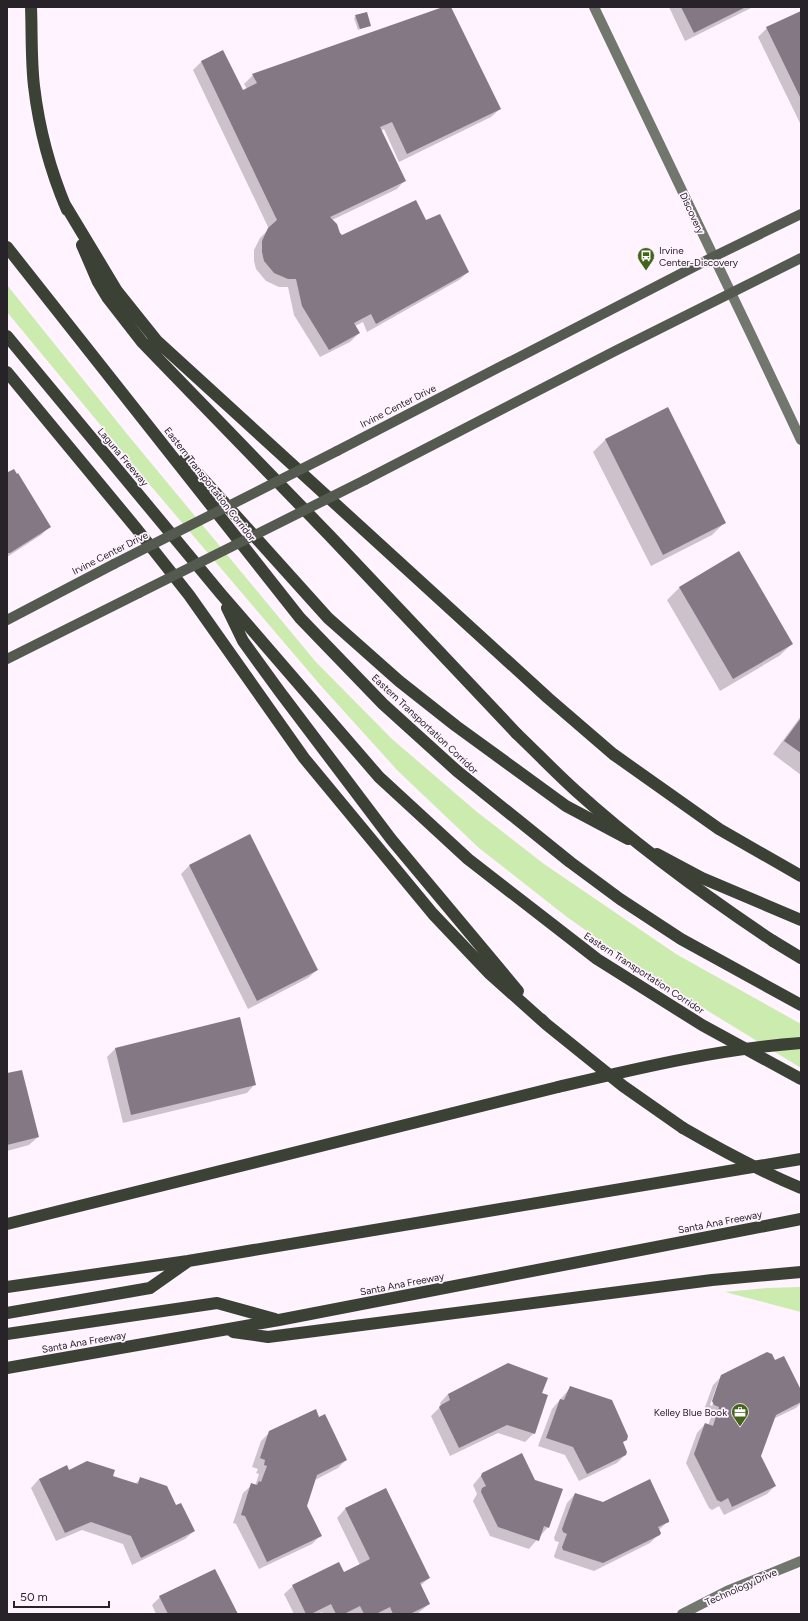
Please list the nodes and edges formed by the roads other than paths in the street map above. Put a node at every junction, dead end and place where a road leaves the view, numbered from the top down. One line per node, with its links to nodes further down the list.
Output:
1 (31, 7): 3 (highway)
2 (594, 7): 6 (street, Discovery)
3 (64, 203): 16 (highway); 18 (highway, bridge)
4 (801, 214): 6 (main road, Irvine Center Drive)
5 (7, 247): 11 (highway)
6 (713, 258): 8 (street, Discovery); 14 (main road, Irvine Center Drive, bridge)
7 (801, 258): 8 (main road)
8 (732, 292): 12 (street, Discovery); 15 (main road, bridge)
9 (7, 336): 13 (highway, Laguna Freeway)
10 (7, 372): 20 (highway)
11 (109, 375): 17 (highway); 19 (highway, Eastern Transportation Corridor)
12 (801, 440)
13 (221, 594): 20 (highway); 22 (highway, Eastern Transportation Corridor)
14 (7, 620)
15 (7, 659)
16 (801, 876)
17 (801, 920)
18 (801, 958)
19 (801, 1005)
20 (546, 1024): 24 (highway, bridge)
21 (801, 1043): 26 (highway, bridge)
22 (801, 1079)
23 (801, 1159): 27 (highway)
24 (801, 1188)
25 (801, 1219): 31 (highway, Santa Ana Freeway)
26 (7, 1224)
27 (188, 1261): 29 (highway); 30 (highway)
28 (801, 1272): 32 (highway)
29 (7, 1287)
30 (7, 1313)
31 (279, 1320): 32 (highway, Santa Ana Freeway); 33 (highway)
32 (220, 1330): 34 (highway, Santa Ana Freeway)
33 (7, 1334)
34 (7, 1368)
35 (801, 1561): 36 (street, Technology Drive)
36 (682, 1614)

